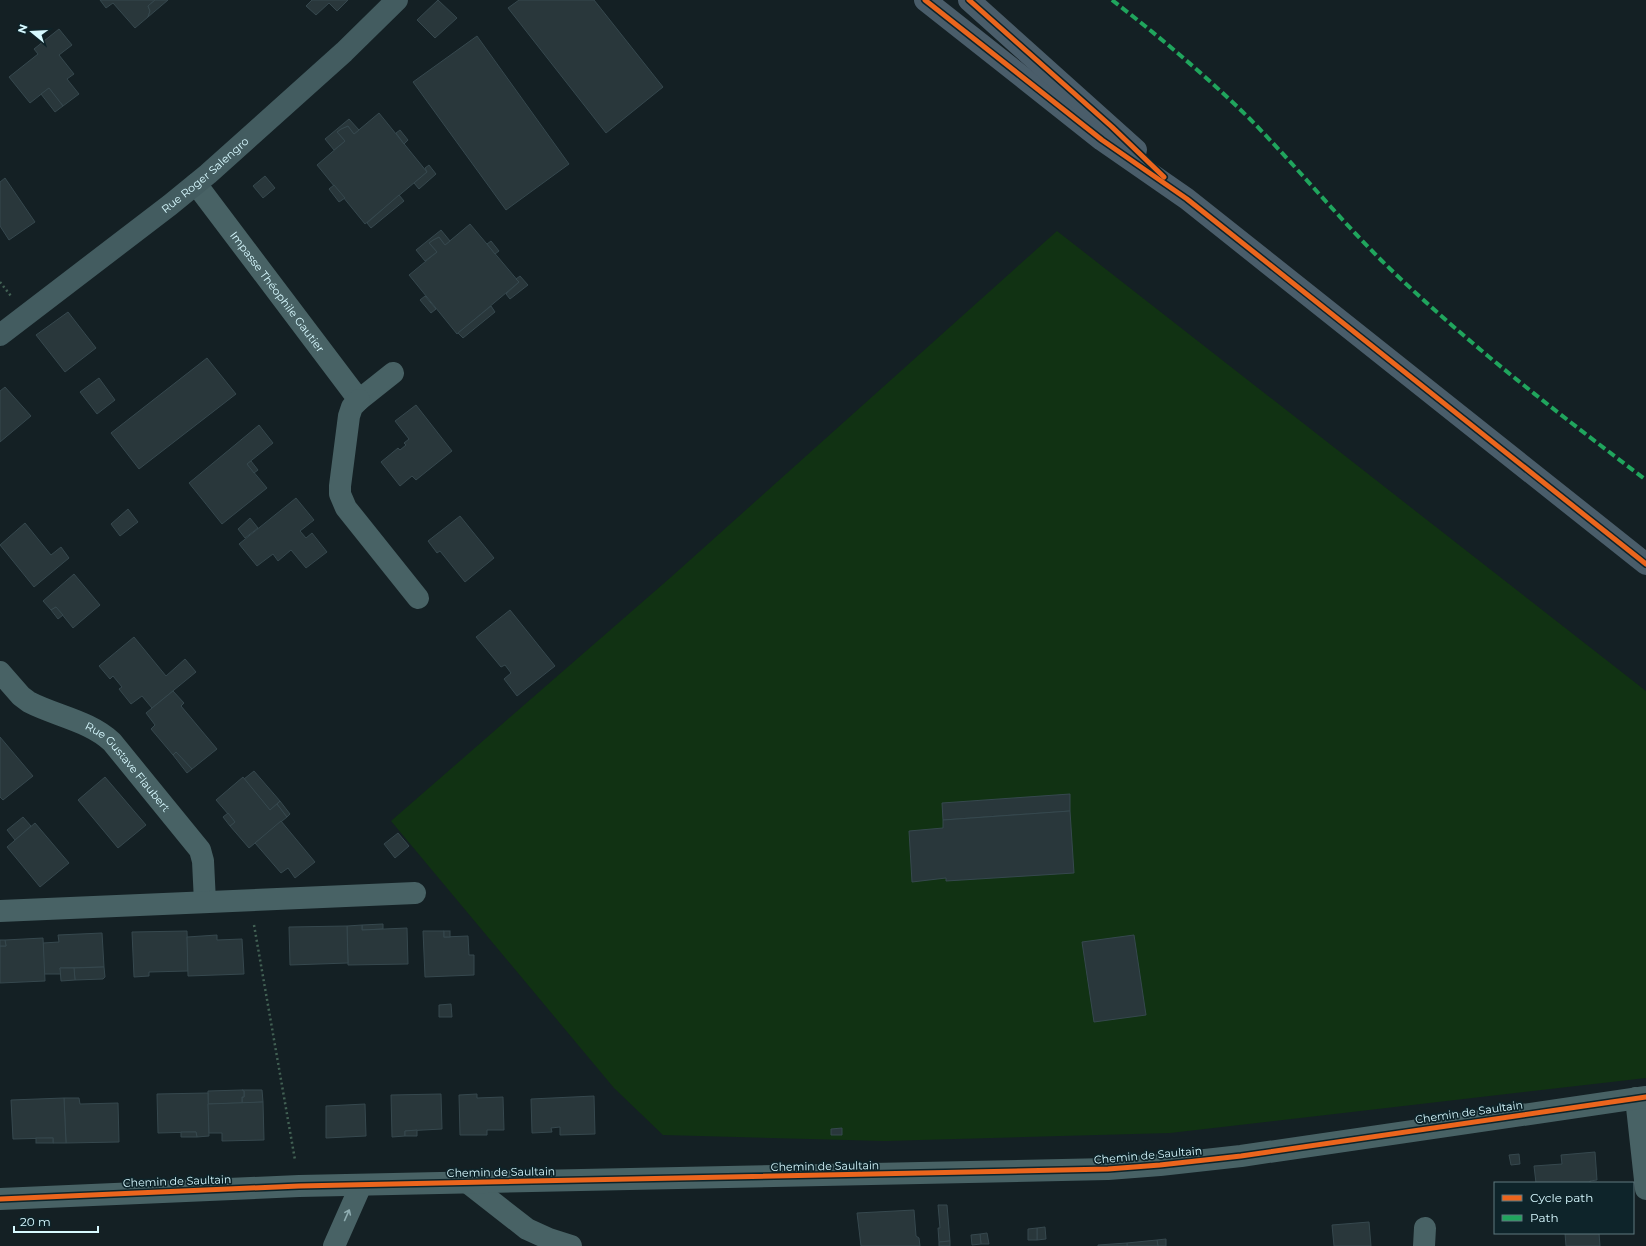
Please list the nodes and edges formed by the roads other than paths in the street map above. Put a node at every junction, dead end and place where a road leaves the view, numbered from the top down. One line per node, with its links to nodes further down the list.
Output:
1 (397, 0): 4 (street, Rue Roger Salengro)
2 (925, 0): 5 (main road)
3 (969, 0): 5 (main road)
4 (196, 184): 6 (street, Rue Roger Salengro); 8 (street, Impasse Théophile Gautier)
5 (1187, 199): 9 (main road)
6 (0, 335)
7 (393, 373): 8 (street)
8 (359, 400): 10 (street)
9 (1646, 564)
10 (418, 598)
11 (0, 672): 13 (street, Rue Gustave Flaubert)
12 (415, 893): 13 (street)
13 (205, 902): 14 (street)
14 (0, 911)
15 (1641, 1097): 16 (street, Chemin de Saultain); 18 (street)
16 (467, 1182): 17 (street, Chemin de Saultain); 21 (street)
17 (361, 1185): 19 (street, Chemin de Saultain); 20 (street, one-way to 17)
18 (1646, 1189)
19 (0, 1198)
20 (334, 1246)
21 (571, 1246)

